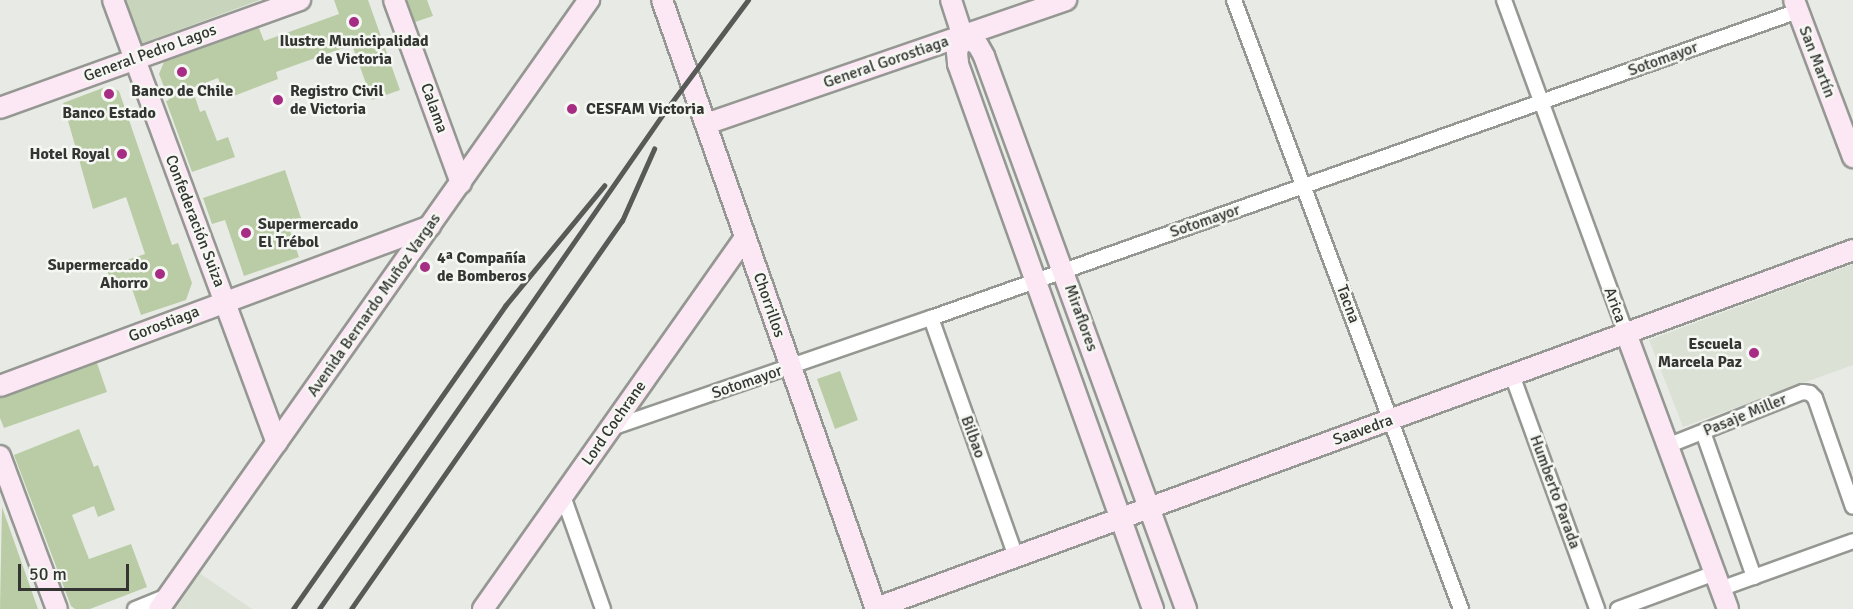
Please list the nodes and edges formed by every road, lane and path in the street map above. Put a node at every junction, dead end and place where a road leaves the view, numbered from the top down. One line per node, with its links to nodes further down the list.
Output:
1 (113, 0): 12 (street, Confederación Suiza)
2 (300, 0): 12 (street, General Pedro Lagos)
3 (394, 0): 17 (street, Calama)
4 (589, 0): 17 (street, Avenida Bernardo Muñoz Vargas)
5 (662, 0): 15 (street, Chorrillos)
6 (951, 0): 11 (street, Miraflores)
7 (1066, 0): 11 (street, General Gorostiaga)
8 (1234, 0): 18 (street, Tacna)
9 (1504, 0): 13 (street, Arica)
10 (1796, 5): 13 (street, Sotomayor); 16 (street, San Martín)
11 (963, 36): 15 (street, General Gorostiaga); 22 (street, Miraflores); 23 (street, Miraflores)
12 (134, 58): 14 (street, General Pedro Lagos); 24 (street, Confederación Suiza)
13 (1541, 102): 18 (street, Sotomayor); 26 (street, Arica)
14 (0, 108)
15 (706, 124): 20 (street, Chorrillos)
16 (1853, 157)
17 (461, 183): 19 (street, Avenida Bernardo Muñoz Vargas)
18 (1304, 186): 22 (street, Sotomayor); 30 (street, Tacna)
19 (430, 226): 24 (street, Gorostiaga); 33 (street, Avenida Bernardo Muñoz Vargas)
20 (745, 237): 27 (street, Chorrillos); 31 (street, Lord Cochrane)
21 (1853, 250): 26 (street, Saavedra)
22 (1064, 271): 23 (street, Sotomayor); 38 (street, Miraflores)
23 (1037, 281): 25 (street, Sotomayor); 39 (street, Miraflores)
24 (225, 301): 29 (street, Gorostiaga); 33 (street, Confederación Suiza)
25 (931, 318): 27 (street, Sotomayor); 41 (street, Bilbao)
26 (1626, 333): 28 (street, Saavedra); 34 (street, Arica)
27 (791, 367): 31 (street, Sotomayor); 49 (street, Chorrillos)
28 (1512, 375): 30 (street, Saavedra); 53 (street, Humberto Parada)
29 (0, 386)
30 (1390, 420): 38 (street, Saavedra); 52 (street, Tacna)
31 (611, 428): 36 (street, Lord Cochrane)
32 (1703, 432): 34 (street, Pasaje Miller); 37 (street, Pasaje Miller); 42 (street)
33 (277, 443): 44 (street, Avenida Bernardo Muñoz Vargas)
34 (1667, 446): 43 (street, Arica)
35 (0, 456): 45 (street)
36 (563, 496): 47 (street, Lord Cochrane); 48 (street)
37 (1853, 507)
38 (1150, 508): 39 (street, Saavedra); 51 (street, Miraflores)
39 (1121, 518): 41 (street, Saavedra); 50 (street, Miraflores)
40 (1853, 541): 42 (street)
41 (1016, 557): 49 (street, Saavedra)
42 (1754, 577): 43 (street)
43 (1718, 581): 54 (street); 55 (street, Arica)
44 (164, 602): 46 (street)
45 (57, 609)
46 (135, 609)
47 (483, 609)
48 (603, 609)
49 (875, 609)
50 (1153, 609)
51 (1186, 609)
52 (1461, 609)
53 (1598, 609)
54 (1618, 609)
55 (1728, 609)

